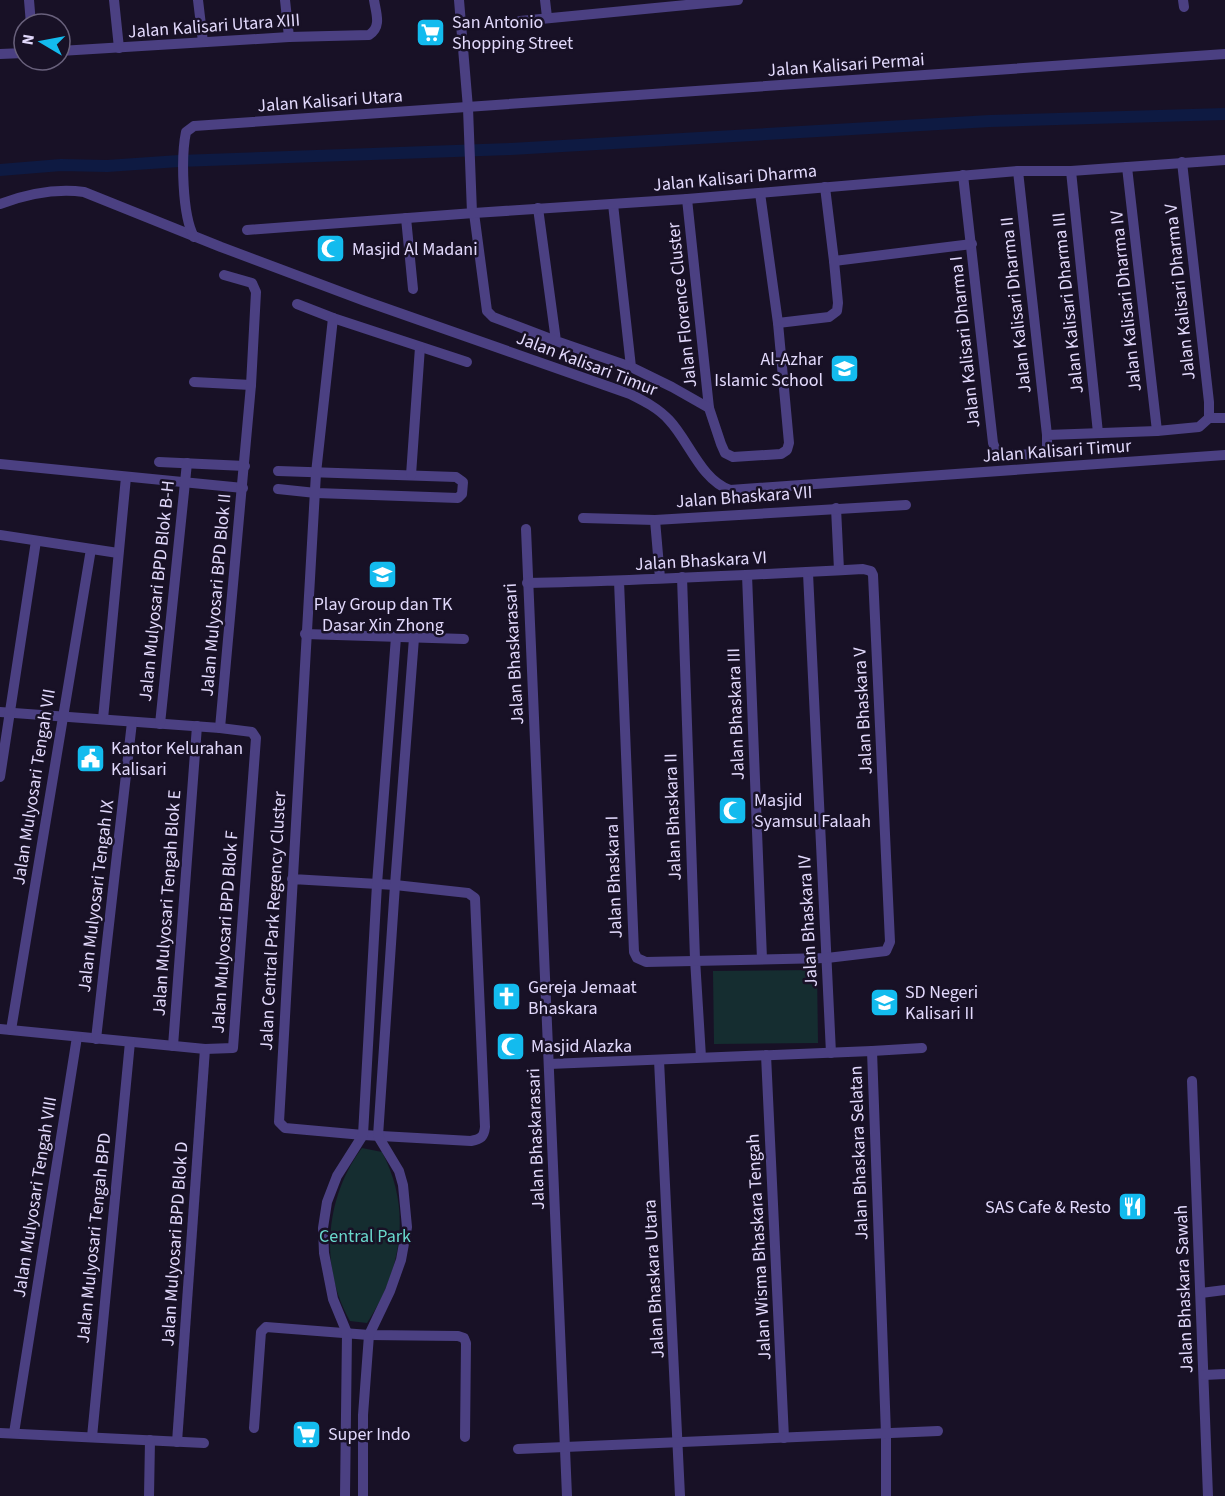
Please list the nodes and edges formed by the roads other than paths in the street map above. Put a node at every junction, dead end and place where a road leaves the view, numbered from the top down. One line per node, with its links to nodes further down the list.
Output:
1 (114, 0): 14 (street)
2 (198, 0): 13 (street)
3 (285, 0): 12 (street)
4 (374, 0): 12 (street, Jalan Kalisari Utara XIII)
5 (459, 0): 17 (street)
6 (545, 0): 10 (street)
7 (738, 0): 8 (street)
8 (699, 1): 9 (street)
9 (623, 5): 10 (street)
10 (547, 17): 11 (street)
11 (520, 21)
12 (289, 37): 13 (street, Jalan Kalisari Utara XIII)
13 (203, 42): 14 (street, Jalan Kalisari Utara XIII)
14 (119, 48): 15 (street, Jalan Kalisari Utara XIII)
15 (72, 50)
16 (1225, 54): 17 (street, Jalan Kalisari Permai)
17 (468, 111): 30 (street); 33 (street, Jalan Kalisari Utara)
18 (1225, 160): 19 (street, Jalan Kalisari Dharma)
19 (1182, 162): 20 (street, Jalan Kalisari Dharma); 48 (street, Jalan Kalisari Dharma V)
20 (1127, 166): 22 (street, Jalan Kalisari Dharma); 50 (street, Jalan Kalisari Dharma IV)
21 (1018, 171): 22 (street, Jalan Kalisari Dharma); 23 (street, Jalan Kalisari Dharma); 52 (street, Jalan Kalisari Dharma II)
22 (1071, 171): 51 (street, Jalan Kalisari Dharma III)
23 (963, 175): 24 (street, Jalan Kalisari Dharma); 34 (street, Jalan Kalisari Dharma I)
24 (825, 187): 25 (street, Jalan Kalisari Dharma); 35 (street)
25 (760, 193): 26 (street, Jalan Kalisari Dharma); 40 (street, Jalan Florence Cluster)
26 (687, 199): 28 (street, Jalan Kalisari Dharma); 47 (street, Jalan Florence Cluster)
27 (0, 204): 33 (street, Jalan Kalisari Timur)
28 (613, 204): 29 (street, Jalan Kalisari Dharma); 44 (street)
29 (538, 208): 30 (street, Jalan Kalisari Dharma); 41 (street)
30 (473, 213): 31 (street, Jalan Kalisari Dharma); 41 (street, Jalan Florence Cluster)
31 (405, 218): 32 (street, Jalan Kalisari Dharma); 37 (street)
32 (248, 230)
33 (194, 237): 53 (street, Jalan Kalisari Timur)
34 (972, 244): 35 (street); 52 (street, Jalan Kalisari Dharma I)
35 (834, 261): 40 (street)
36 (224, 275): 46 (street, Jalan Mulyosari BPD Blok II)
37 (413, 289)
38 (297, 304): 39 (street)
39 (333, 318): 42 (street); 59 (street, Jalan Central Park Regency Cluster)
40 (778, 322): 47 (street, Jalan Florence Cluster)
41 (556, 341): 44 (street, Jalan Florence Cluster)
42 (420, 347): 43 (street); 60 (street)
43 (467, 362)
44 (631, 367): 47 (street, Jalan Florence Cluster)
45 (194, 382): 46 (street)
46 (251, 385): 57 (street, Jalan Mulyosari BPD Blok II)
47 (709, 408)
48 (1209, 418): 49 (street); 50 (street)
49 (1225, 418)
50 (1157, 431): 51 (street)
51 (1098, 433): 52 (street)
52 (1047, 435)
53 (1225, 455)
54 (159, 462): 55 (street)
55 (187, 463): 57 (street); 62 (street, Jalan Mulyosari BPD Blok B-H)
56 (0, 465): 61 (street)
57 (244, 466): 63 (street, Jalan Mulyosari BPD Blok II)
58 (278, 471): 59 (street)
59 (316, 473): 60 (street); 65 (street, Jalan Central Park Regency Cluster)
60 (411, 476): 65 (street)
61 (126, 477): 62 (street); 74 (street)
62 (186, 482): 63 (street); 91 (street, Jalan Mulyosari BPD Blok B-H)
63 (243, 488): 93 (street, Jalan Mulyosari BPD Blok II)
64 (278, 489): 65 (street)
65 (316, 493): 83 (street, Jalan Central Park Regency Cluster)
66 (906, 505): 67 (street, Jalan Bhaskara VII)
67 (836, 508): 69 (street, Jalan Bhaskara VII); 75 (street, Jalan Bhaskara VII)
68 (583, 518): 69 (street, Jalan Bhaskara VII)
69 (655, 520): 80 (street, Jalan Bhaskara VII)
70 (526, 529): 82 (street, Jalan Bhaskarasari)
71 (0, 535): 72 (street)
72 (36, 541): 73 (street); 87 (street)
73 (91, 549): 74 (street); 88 (street, Jalan Mulyosari Tengah VII)
74 (118, 553): 89 (street)
75 (839, 570): 76 (street, Jalan Bhaskara VI); 78 (street, Jalan Bhaskara VI)
76 (808, 573): 77 (street, Jalan Bhaskara VI); 99 (street, Jalan Bhaskara IV)
77 (747, 575): 79 (street, Jalan Bhaskara VI); 101 (street, Jalan Bhaskara III)
78 (873, 575): 98 (street, Jalan Bhaskara V)
79 (682, 576): 80 (street, Jalan Bhaskara VI); 100 (street, Jalan Bhaskara II)
80 (660, 578): 81 (street, Jalan Bhaskara VI)
81 (619, 581): 82 (street, Jalan Bhaskara VI); 100 (street, Jalan Bhaskara I)
82 (527, 583): 114 (street, Jalan Bhaskarasari)
83 (305, 634): 84 (street); 95 (street, Jalan Central Park Regency Cluster)
84 (396, 637): 85 (street); 96 (street)
85 (414, 638): 86 (street); 97 (street)
86 (464, 639)
87 (5, 713): 88 (street); 94 (street)
88 (62, 717): 89 (street); 102 (street, Jalan Mulyosari Tengah VII)
89 (103, 719): 90 (street)
90 (132, 722): 91 (street); 104 (street, Jalan Mulyosari Tengah IX)
91 (160, 724): 92 (street)
92 (197, 726): 93 (street); 106 (street, Jalan Mulyosari Tengah Blok E)
93 (220, 728): 108 (street, Jalan Mulyosari BPD Blok F)
94 (0, 777)
95 (292, 879): 96 (street); 116 (street, Jalan Central Park Regency Cluster)
96 (377, 884): 97 (street); 116 (street)
97 (395, 885): 117 (street); 117 (street, Jalan Central Park Regency Cluster)
98 (884, 952): 99 (street, Jalan Bhaskara I)
99 (827, 958): 101 (street, Jalan Bhaskara I); 110 (street, Jalan Bhaskara IV)
100 (695, 959): 101 (street, Jalan Bhaskara I); 112 (street, Jalan Bhaskara II)
101 (762, 959)
102 (6, 1030): 103 (street, Jalan Mulyosari BPD Blok F)
103 (77, 1037): 104 (street, Jalan Mulyosari BPD Blok F); 129 (street, Jalan Mulyosari Tengah VIII)
104 (96, 1039): 105 (street, Jalan Mulyosari BPD Blok F)
105 (130, 1042): 106 (street, Jalan Mulyosari BPD Blok F); 131 (street, Jalan Mulyosari Tengah BPD)
106 (173, 1046): 108 (street, Jalan Mulyosari BPD Blok F)
107 (922, 1048): 109 (street)
108 (205, 1049): 135 (street, Jalan Mulyosari BPD Blok D)
109 (872, 1051): 110 (street, Jalan Bhaskara Selatan); 130 (street, Jalan Bhaskara Selatan)
110 (831, 1053): 111 (street, Jalan Bhaskara Selatan)
111 (766, 1055): 112 (street, Jalan Bhaskara Selatan); 133 (street, Jalan Wisma Bhaskara Tengah)
112 (701, 1057): 113 (street, Jalan Bhaskara Selatan)
113 (659, 1060): 114 (street, Jalan Bhaskara Selatan); 136 (street, Jalan Bhaskara Utara)
114 (549, 1064): 138 (street, Jalan Bhaskarasari)
115 (1192, 1081): 119 (street, Jalan Bhaskara Sawah)
116 (363, 1135): 117 (street, Jalan Central Park Regency Cluster); 120 (street)
117 (378, 1136): 121 (street)
118 (1225, 1290): 119 (street)
119 (1201, 1293): 123 (street, Jalan Bhaskara Sawah)
120 (346, 1333): 121 (street); 124 (street); 126 (street)
121 (369, 1335): 125 (street); 132 (street)
122 (1225, 1374): 123 (street)
123 (1204, 1375): 146 (street, Jalan Bhaskara Sawah)
124 (345, 1415): 125 (street); 141 (street)
125 (363, 1415): 142 (street)
126 (254, 1428)
127 (938, 1431): 130 (street)
128 (0, 1433): 129 (street)
129 (14, 1433): 131 (street)
130 (886, 1434): 133 (street); 145 (street, Jalan Bhaskara Selatan)
131 (92, 1437): 134 (street)
132 (465, 1437)
133 (784, 1438): 136 (street)
134 (150, 1440): 135 (street); 140 (street)
135 (177, 1442): 137 (street)
136 (679, 1442): 138 (street); 144 (street, Jalan Bhaskara Utara)
137 (204, 1443)
138 (566, 1447): 139 (street); 143 (street, Jalan Bhaskarasari)
139 (518, 1449)
140 (148, 1496)
141 (345, 1496)
142 (363, 1496)
143 (567, 1496)
144 (680, 1496)
145 (886, 1496)
146 (1208, 1496)

